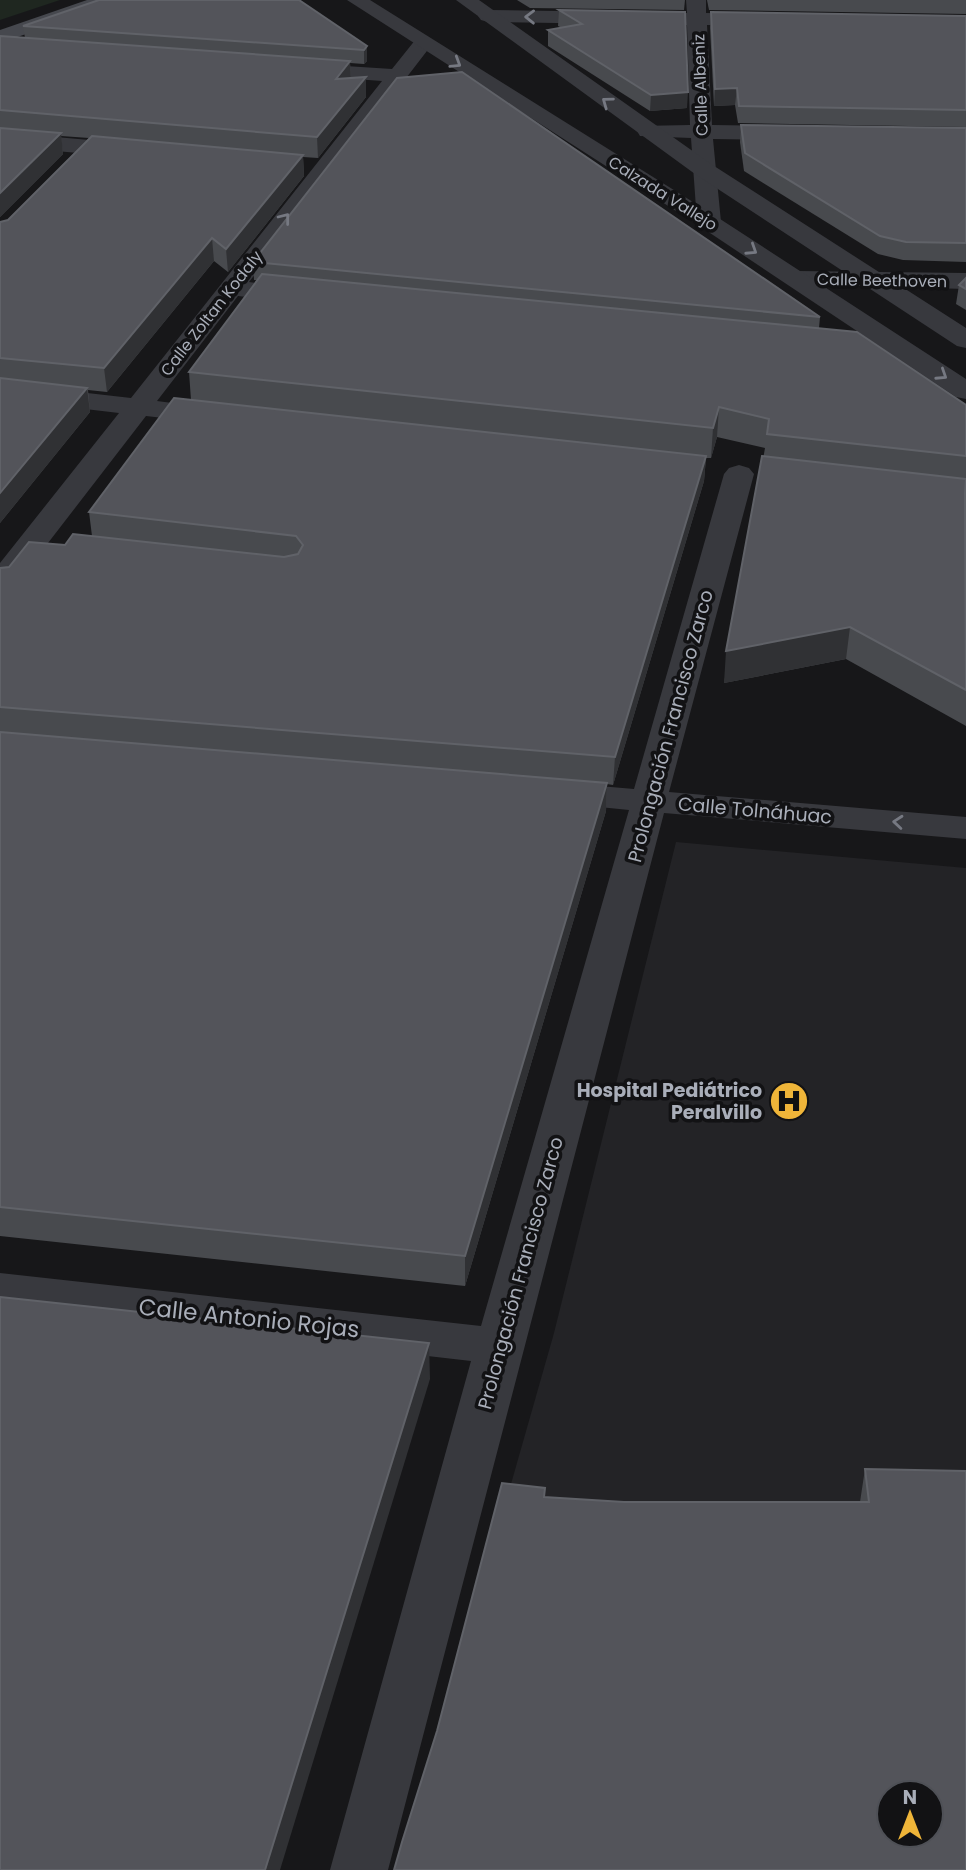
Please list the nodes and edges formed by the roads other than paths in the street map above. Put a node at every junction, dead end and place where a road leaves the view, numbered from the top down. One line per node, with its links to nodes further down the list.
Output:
1 (106, 0): 9 (main road)
2 (357, 0): 10 (street, Calzada Vallejo)
3 (466, 0): 5 (street)
4 (697, 9): 5 (street, one-way to 5); 6 (street); 15 (street, Calle Albeniz)
5 (488, 16): 14 (street, one-way to 5)
6 (778, 20)
7 (0, 30): 9 (main road)
8 (0, 37): 9 (main road)
9 (27, 38): 11 (street)
10 (423, 43): 13 (street, Calle Zoltan Kodaly); 24 (street, Calzada Vallejo, one-way to 24)
11 (0, 47)
12 (274, 67): 13 (street)
13 (398, 76): 22 (street, Calle Zoltan Kodaly)
14 (648, 131): 15 (street); 23 (street)
15 (703, 132): 16 (street); 23 (street, Calle Albeniz)
16 (814, 134)
17 (0, 139): 18 (street)
18 (87, 147): 19 (street); 21 (street)
19 (157, 153)
20 (296, 166): 22 (street)
21 (68, 167)
22 (324, 168): 28 (street, Calle Zoltan Kodaly, one-way to 22)
23 (703, 170): 24 (street, Calle Albeniz); 26 (street)
24 (709, 222): 25 (street, Calzada Vallejo, one-way to 25)
25 (797, 279): 26 (street, Calle Beethoven); 32 (street, Calzada Vallejo)
26 (873, 279): 27 (street, Calle Beethoven); 30 (street)
27 (966, 281)
28 (229, 288): 29 (street); 35 (street, Calle Zoltan Kodaly)
29 (325, 298)
30 (966, 340)
31 (859, 351): 32 (street)
32 (914, 356): 34 (street, Calzada Vallejo, one-way to 34)
33 (0, 391): 35 (street)
34 (966, 391)
35 (139, 408): 36 (street); 38 (street, Calle Zoltan Kodaly)
36 (248, 420)
37 (739, 474): 42 (street, Prolongación Francisco Zarco)
38 (32, 542): 39 (street); 40 (street, Calle Zoltan Kodaly)
39 (72, 547)
40 (0, 584)
41 (526, 791): 42 (street, Calle Tolnáhuac)
42 (650, 801): 43 (street, Calle Tolnáhuac, one-way to 42); 45 (street, Prolongación Francisco Zarco)
43 (966, 828)
44 (0, 1290): 45 (street, Calle Antonio Rojas)
45 (499, 1346): 46 (street, Prolongación Francisco Zarco)
46 (359, 1870)

